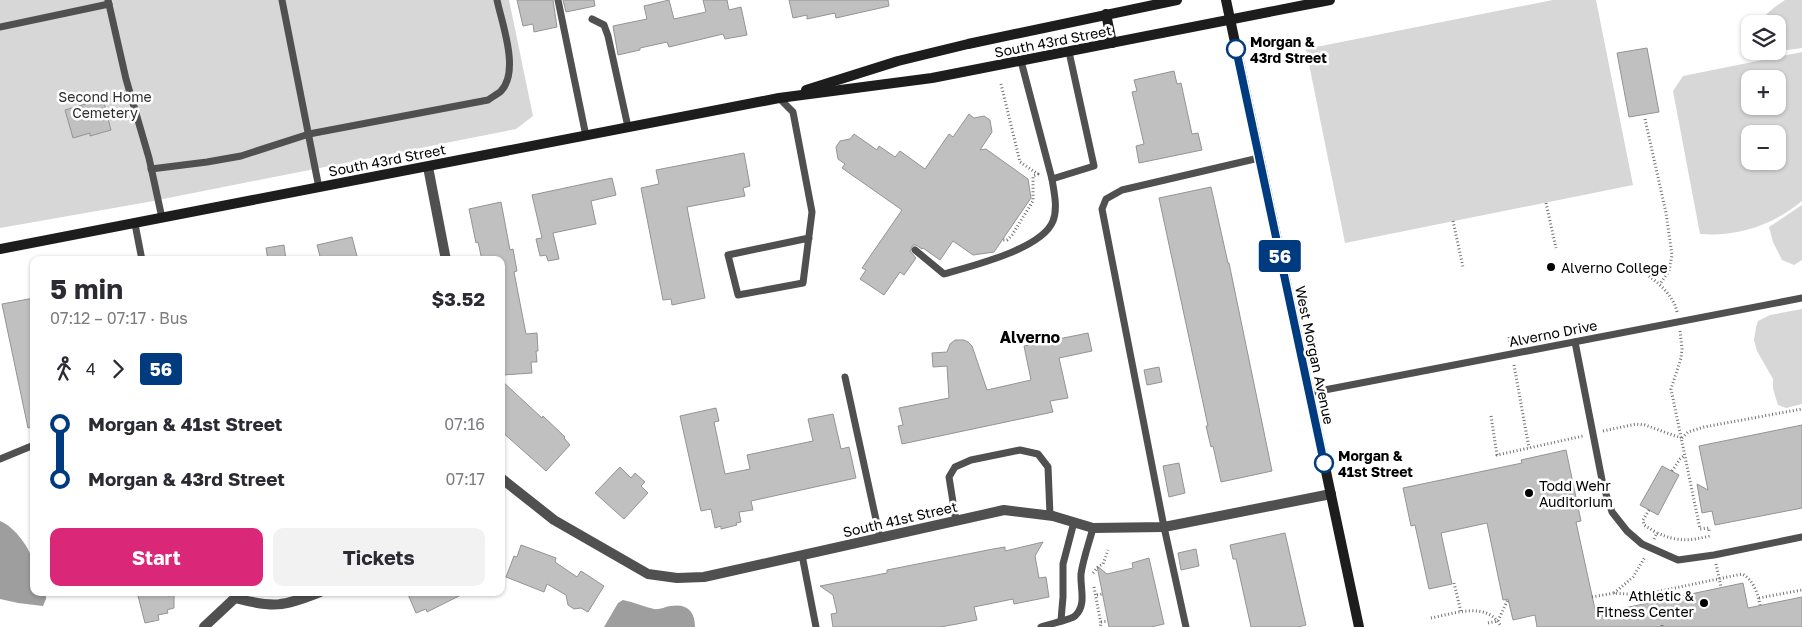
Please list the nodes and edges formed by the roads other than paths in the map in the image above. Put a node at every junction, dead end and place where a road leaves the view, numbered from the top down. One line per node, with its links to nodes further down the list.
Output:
1 (282, 0): 17 (lane)
2 (497, 0): 17 (lane)
3 (558, 0): 18 (lane)
4 (1177, 0): 8 (main road, South 43rd Street)
5 (1226, 0): 10 (main road, West Morgan Avenue)
6 (1330, 0): 10 (main road, South 43rd Street)
7 (109, 2): 11 (lane); 21 (lane)
8 (1106, 14): 12 (main road); 15 (main road, South 43rd Street)
9 (592, 19): 16 (lane)
10 (1230, 20): 12 (main road, South 43rd Street); 19 (main road, West Morgan Avenue)
11 (0, 27)
12 (1112, 43): 13 (main road, South 43rd Street)
13 (1069, 52): 14 (main road, South 43rd Street); 22 (lane)
14 (1021, 60): 15 (main road, South 43rd Street); 22 (lane)
15 (779, 98): 16 (main road, South 43rd Street); 26 (lane)
16 (628, 128): 18 (main road, South 43rd Street)
17 (308, 134): 21 (lane); 23 (lane)
18 (586, 136): 20 (main road, South 43rd Street)
19 (1260, 158): 34 (main road, West Morgan Avenue); 42 (lane)
20 (428, 167): 23 (main road, South 43rd Street); 30 (street)
21 (151, 169): 24 (lane)
22 (1052, 179): 28 (lane)
23 (319, 188): 24 (main road, South 43rd Street)
24 (162, 218): 25 (main road, South 43rd Street)
25 (135, 224): 27 (main road, South 43rd Street); 29 (lane)
26 (809, 238): 26 (lane)
27 (0, 249)
28 (915, 250)
29 (141, 256)
30 (445, 256)
31 (1802, 298): 32 (lane, Alverno Drive)
32 (1575, 342): 34 (lane, Alverno Drive); 44 (lane)
33 (845, 377): 45 (lane)
34 (1309, 393): 38 (main road, West Morgan Avenue)
35 (30, 447): 36 (lane)
36 (0, 459)
37 (505, 481): 46 (street, South 41st Street)
38 (1331, 494): 42 (street, South 41st Street); 55 (main road, West Morgan Avenue)
39 (1050, 515): 40 (street, South 41st Street); 40 (lane); 41 (street, South 41st Street)
40 (956, 521): 45 (street, South 41st Street)
41 (1074, 522): 43 (street, South 41st Street); 50 (lane)
42 (1164, 527): 43 (street, South 41st Street); 54 (lane)
43 (1093, 528): 50 (lane)
44 (1802, 537)
45 (880, 538): 46 (street, South 41st Street)
46 (802, 556): 52 (lane)
47 (232, 596): 51 (street)
48 (237, 596): 49 (street)
49 (311, 596)
50 (1061, 620): 53 (lane)
51 (204, 627)
52 (816, 627)
53 (1041, 627)
54 (1186, 627)
55 (1359, 627)

